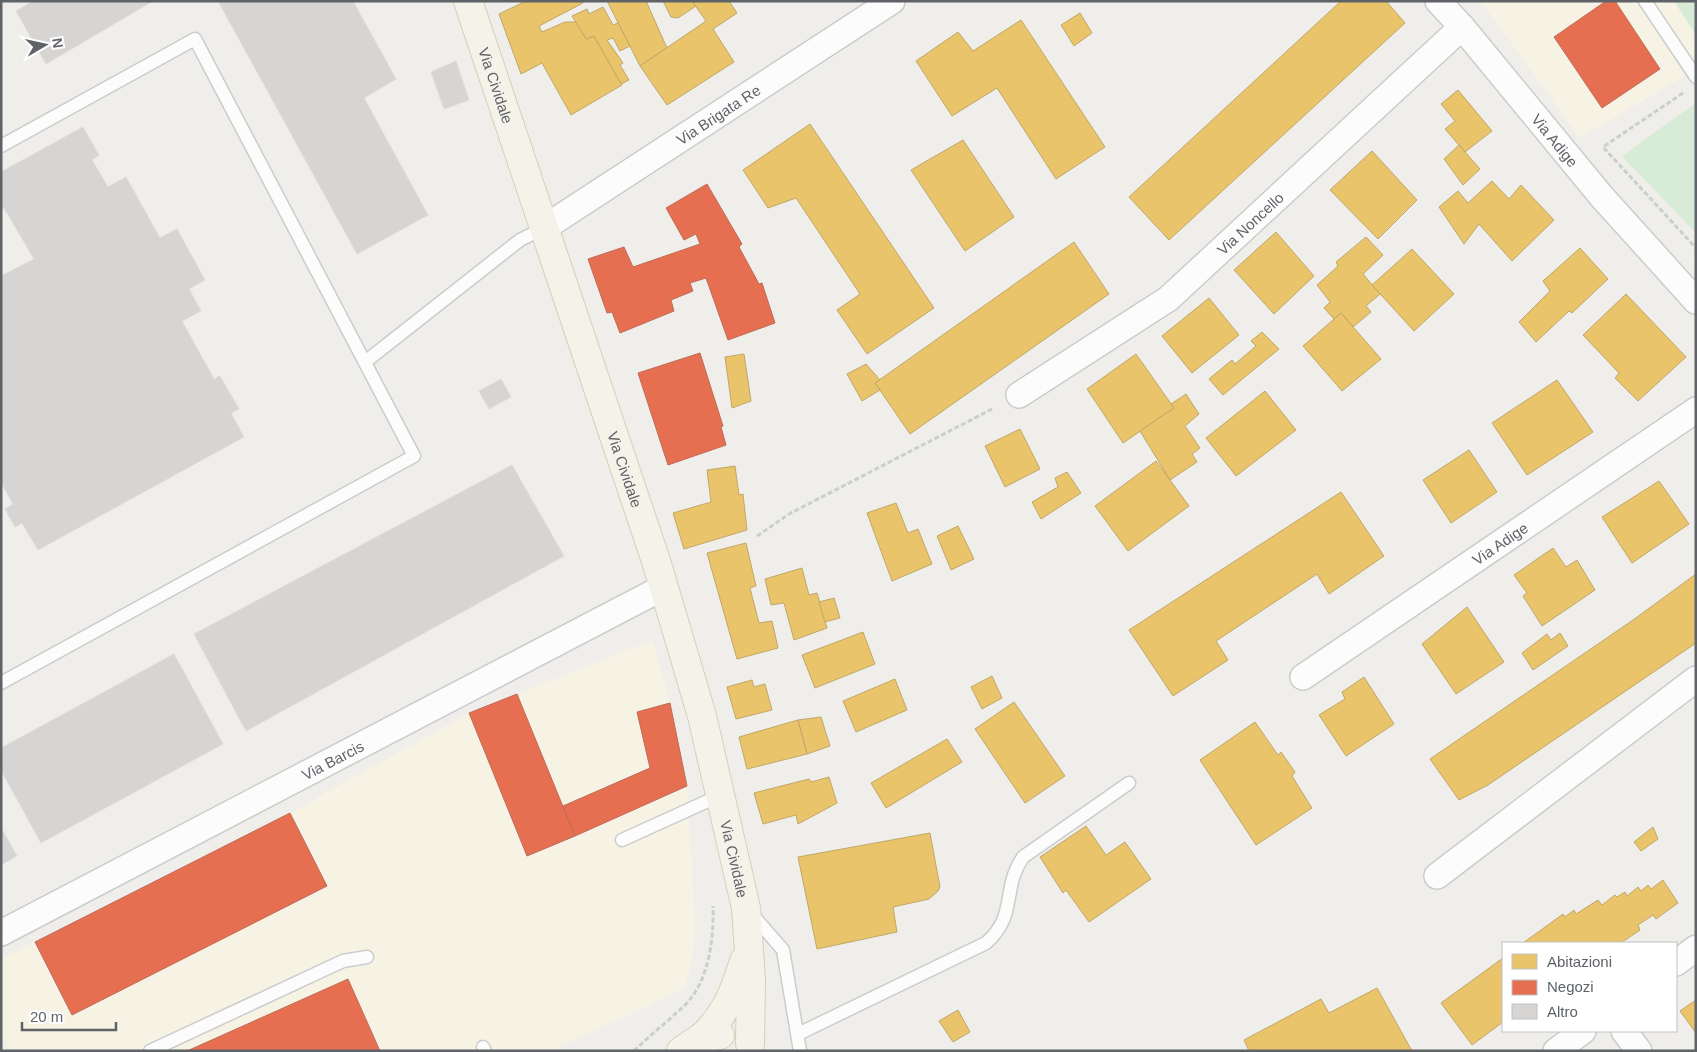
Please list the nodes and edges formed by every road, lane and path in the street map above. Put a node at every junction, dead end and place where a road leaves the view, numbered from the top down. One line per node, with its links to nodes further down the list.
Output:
1 (468, 1): 9 (main road, Via Cividale)
2 (892, 1): 9 (street, Via Brigata Re)
3 (1438, 1): 5 (street, Via Adige)
4 (1645, 1): 6 (lane)
5 (1462, 27): 11 (street, Via Adige); 13 (street, Via Noncello)
6 (1696, 77)
7 (1688, 90): 10 (path)
8 (1, 146): 12 (lane)
9 (544, 228): 12 (lane); 16 (main road, Via Cividale)
10 (1696, 248)
11 (1696, 301)
12 (365, 362): 19 (lane)
13 (1019, 394): 15 (path)
14 (1696, 410): 17 (street, Via Adige)
15 (757, 536)
16 (664, 587): 21 (main road, Via Cividale); 26 (street, Via Barcis)
17 (1303, 677)
18 (1696, 678): 23 (street)
19 (1, 683)
20 (1128, 783): 33 (lane)
21 (721, 795): 22 (lane); 25 (main road, Via Cividale)
22 (622, 840)
23 (1436, 876)
24 (713, 899): 37 (path)
25 (746, 908): 27 (main road, Via Cividale); 33 (lane)
26 (1, 933)
27 (748, 945): 34 (main road, Via Cividale); 35 (main road, Via Cividale)
28 (1696, 948): 30 (street)
29 (368, 957): 36 (lane)
30 (1677, 962)
31 (1582, 1032): 39 (street)
32 (1625, 1032): 40 (street)
33 (798, 1034): 38 (lane)
34 (692, 1044): 35 (main road, Via Cividale)
35 (754, 1047)
36 (150, 1051)
37 (634, 1051)
38 (800, 1051)
39 (1556, 1051)
40 (1639, 1051)

